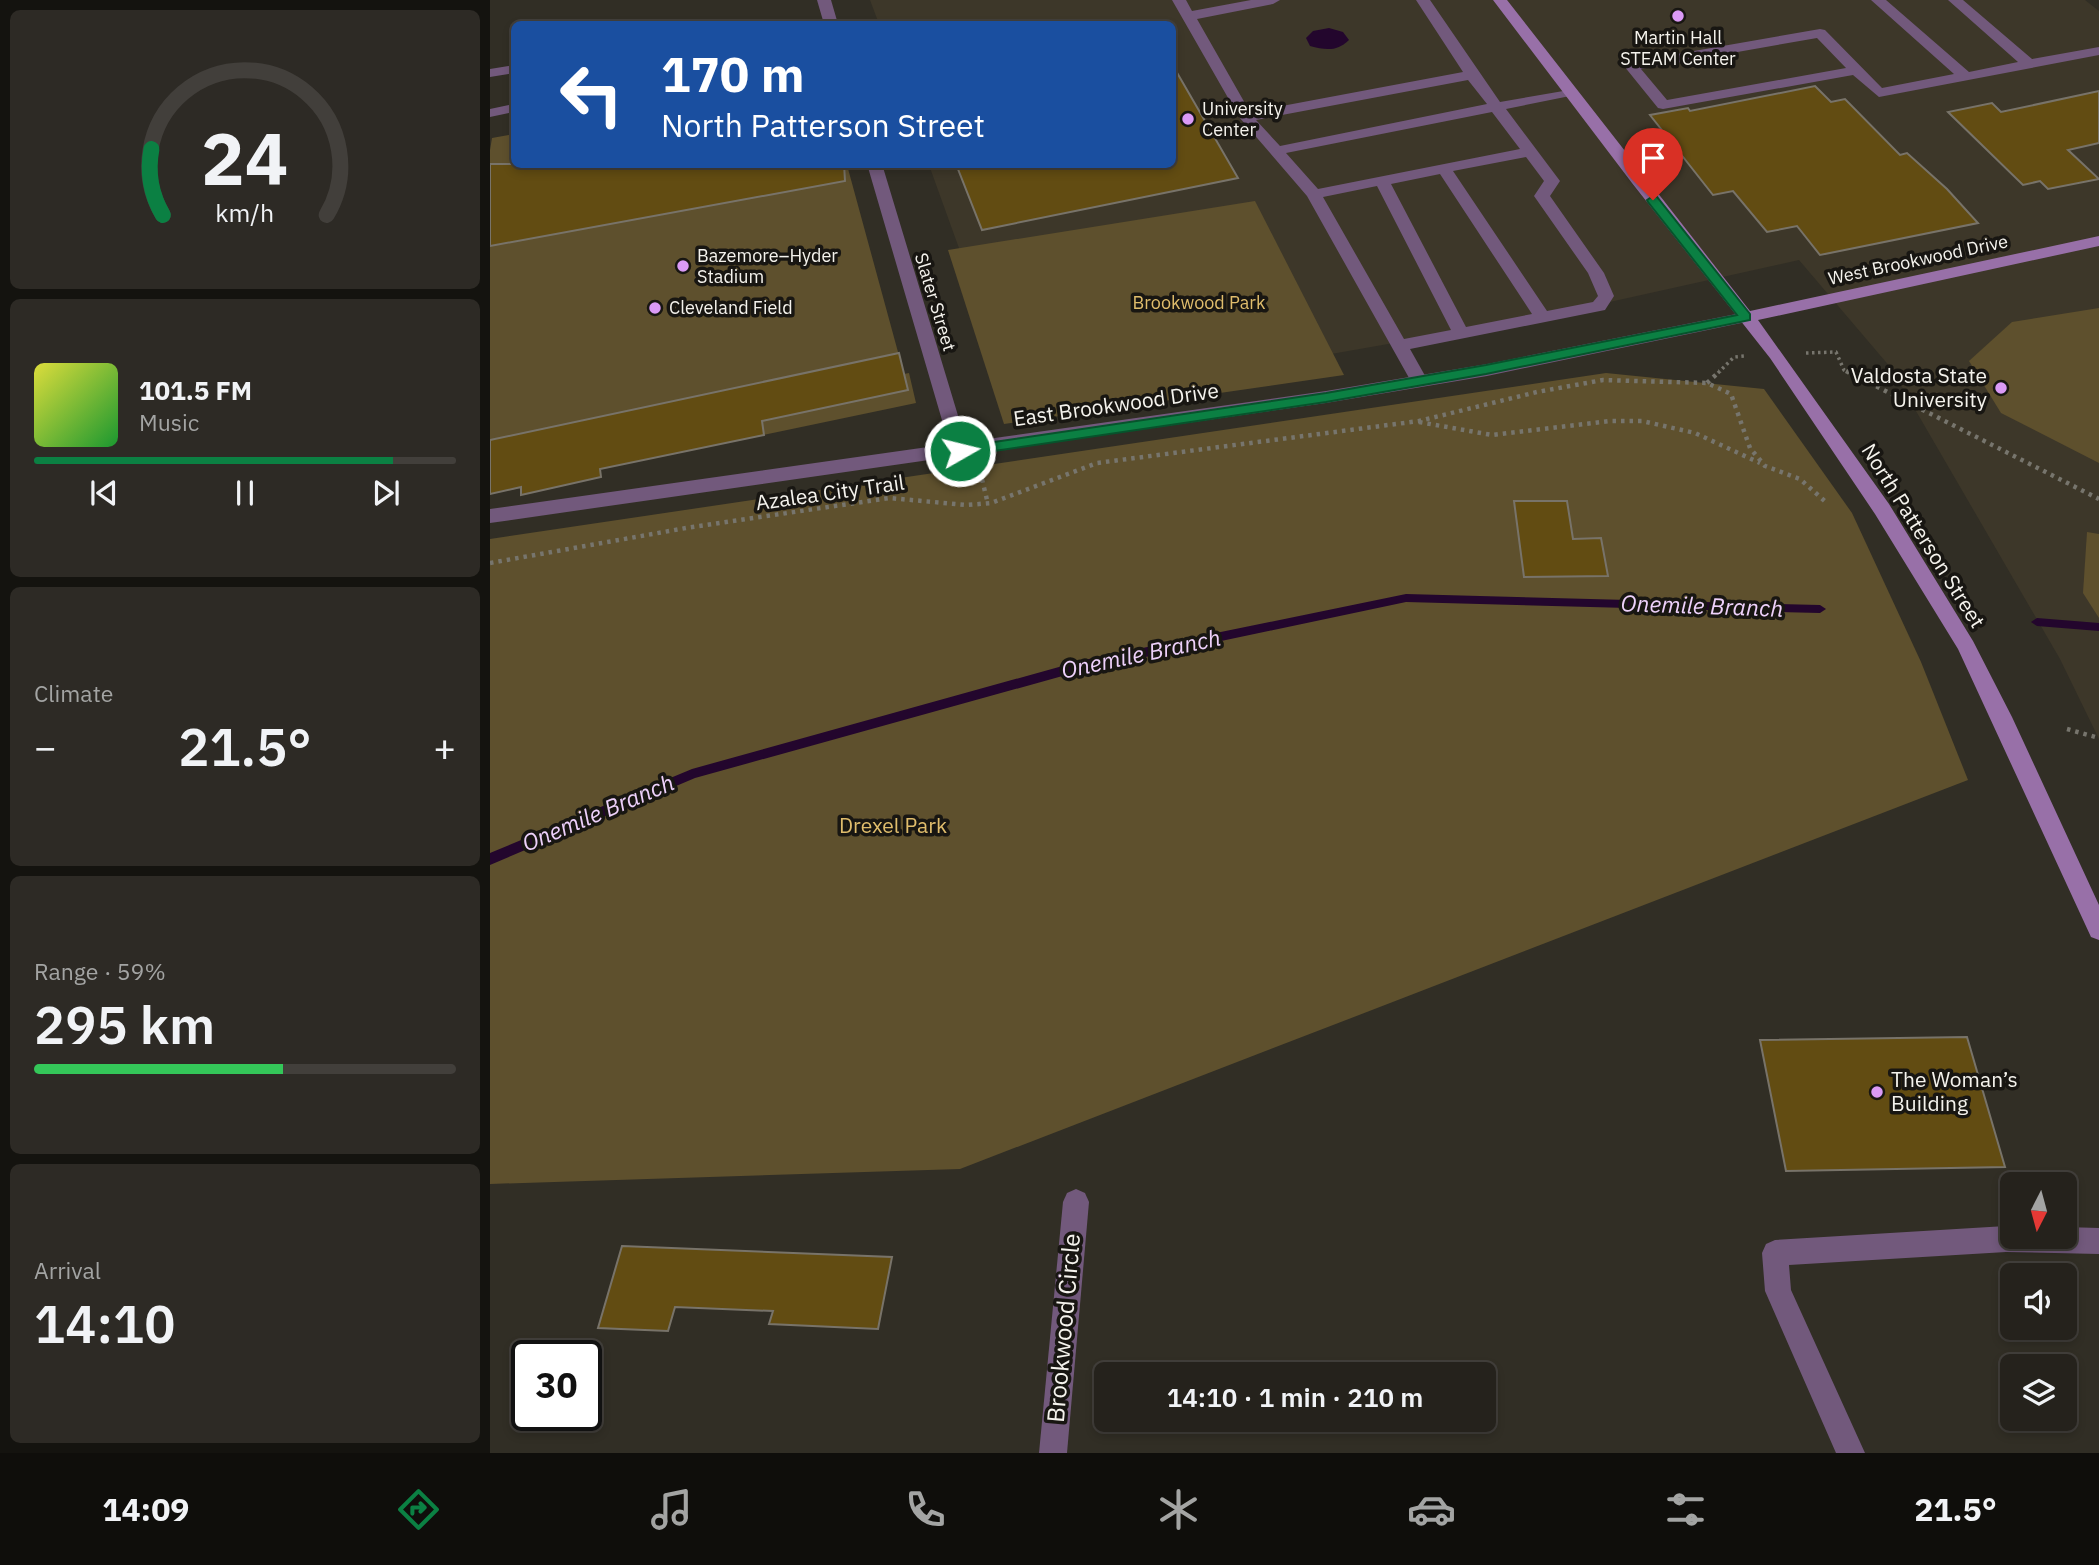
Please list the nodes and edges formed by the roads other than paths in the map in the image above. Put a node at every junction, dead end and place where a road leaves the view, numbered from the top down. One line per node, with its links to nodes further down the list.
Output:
1 (824, 0): 10 (street)
2 (1179, 0): 9 (street)
3 (1273, 0): 8 (street)
4 (1423, 0): 16 (street)
5 (1500, 0): 18 (main road, North Patterson Street)
6 (1878, 0): 17 (street)
7 (1955, 0): 12 (street)
8 (1237, 3): 9 (street)
9 (1188, 16): 22 (street)
10 (830, 21)
11 (2099, 51): 12 (street)
12 (2029, 64): 17 (street)
13 (511, 70): 15 (street)
14 (1857, 70): 14 (street); 17 (street)
15 (490, 73)
16 (1472, 75): 19 (street); 22 (street)
17 (1965, 76)
18 (1570, 92): 19 (street); 31 (main road, North Patterson Street)
19 (1496, 108): 23 (street); 24 (street)
20 (511, 109): 21 (street)
21 (490, 113)
22 (1246, 117): 23 (street)
23 (1276, 151): 28 (street)
24 (1528, 152): 25 (street); 30 (street)
25 (1443, 167): 27 (street); 30 (street)
26 (875, 168): 35 (street, Slater Street)
27 (1381, 179): 28 (street); 32 (street)
28 (1314, 194): 33 (street)
29 (2099, 241): 31 (main road, West Brookwood Drive)
30 (1542, 317): 32 (street)
31 (1746, 317): 34 (street, East Brookwood Drive); 37 (main road, North Patterson Street)
32 (1461, 334): 33 (street)
33 (1399, 346): 34 (street)
34 (1419, 381): 35 (street, East Brookwood Drive)
35 (968, 450): 36 (street, East Brookwood Drive)
36 (490, 516)
37 (2099, 930)
38 (1076, 1202): 40 (street, Brookwood Circle)
39 (2099, 1241): 41 (street)
40 (1053, 1453)
41 (1852, 1453)

